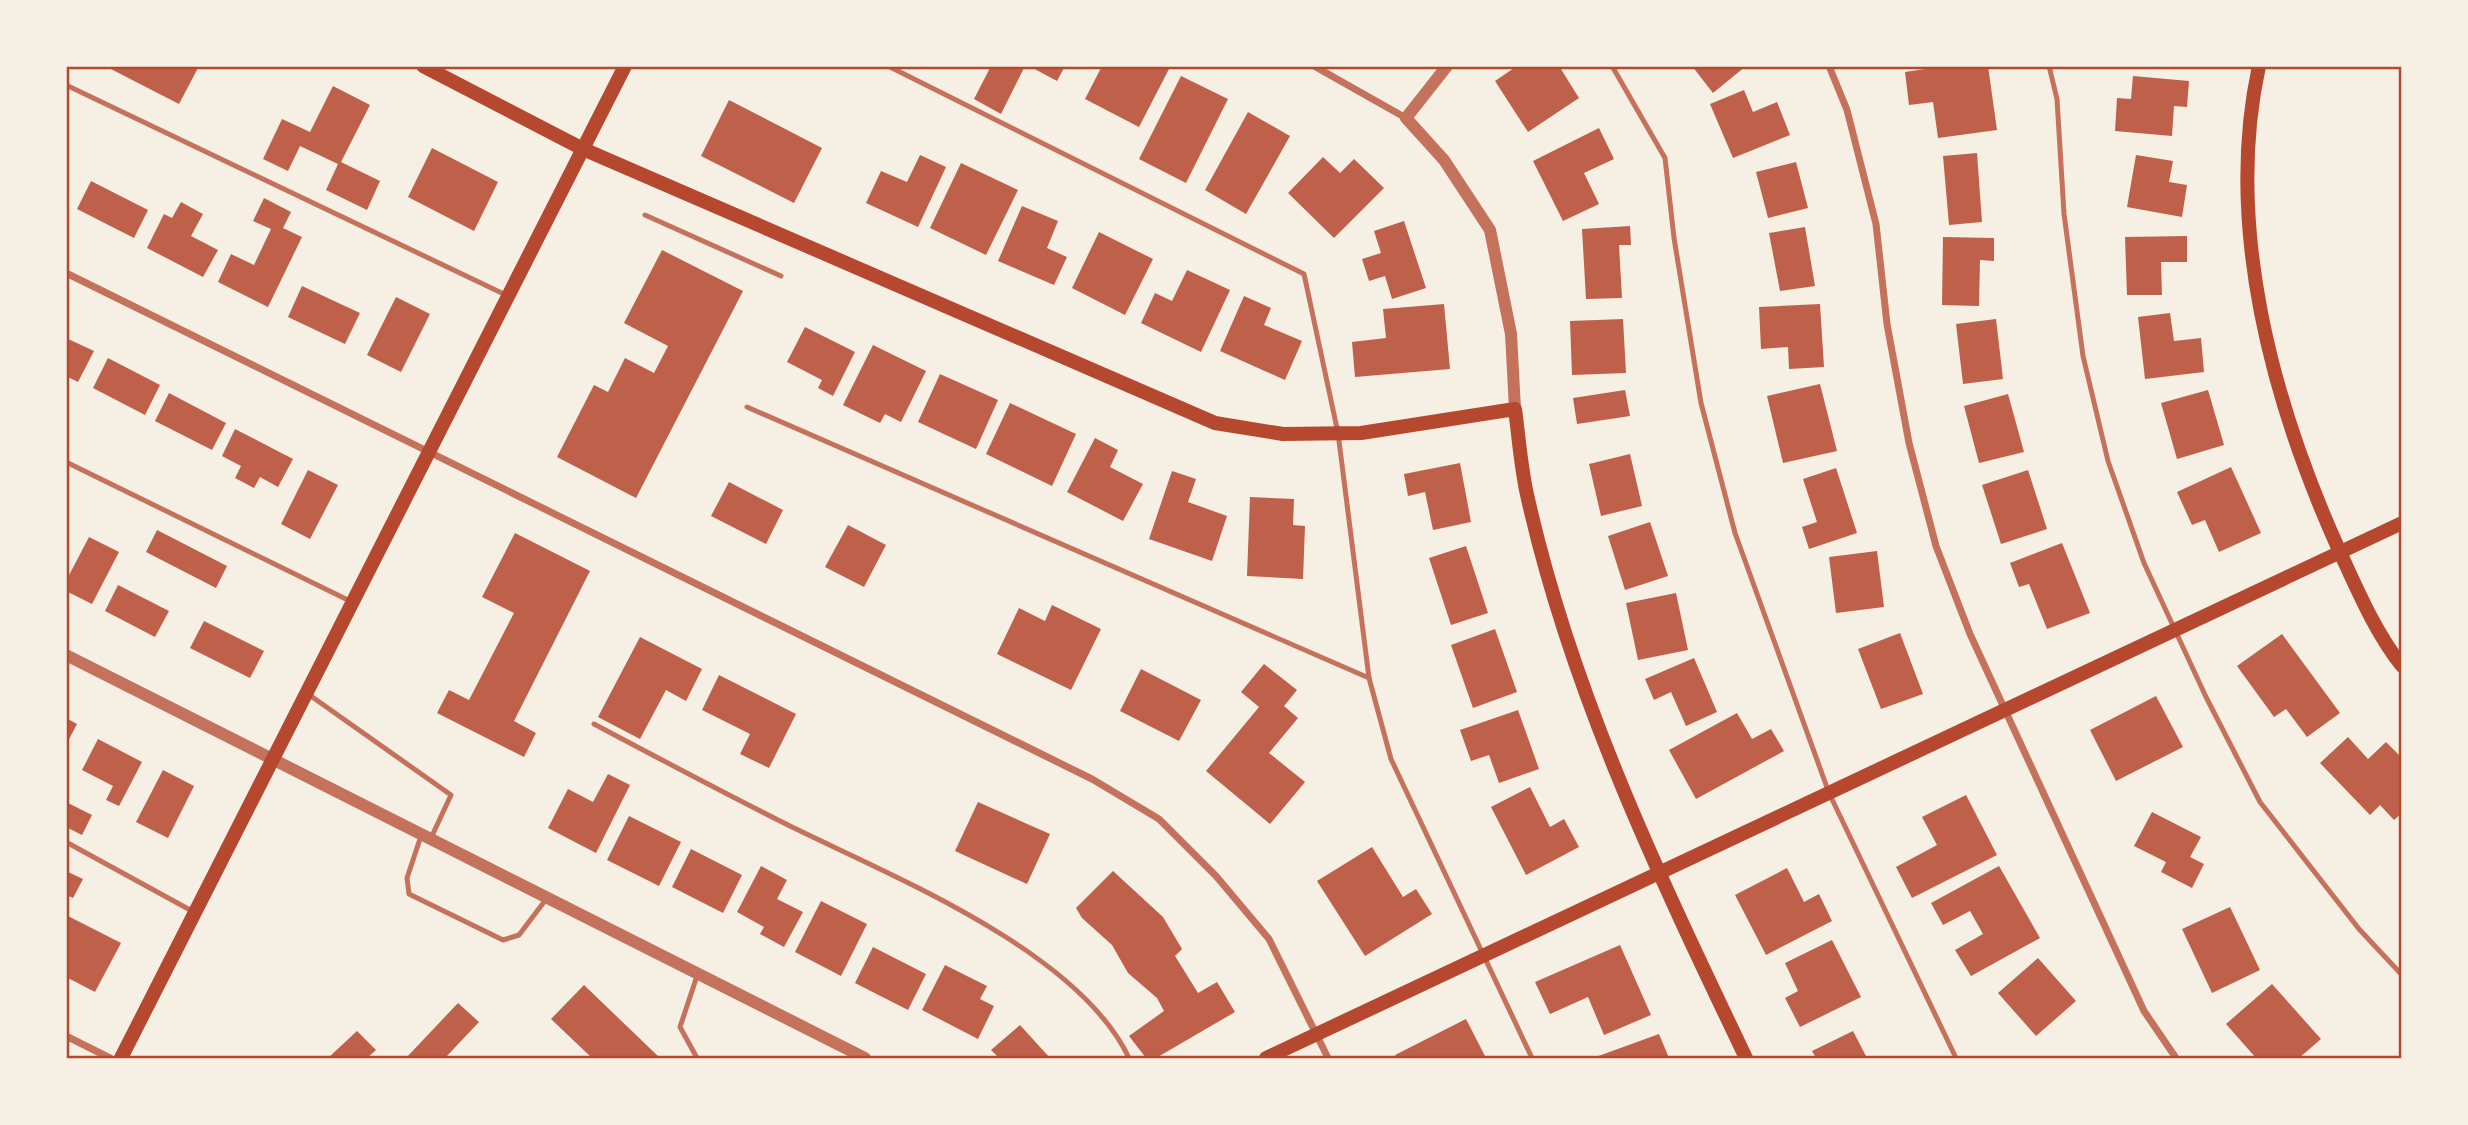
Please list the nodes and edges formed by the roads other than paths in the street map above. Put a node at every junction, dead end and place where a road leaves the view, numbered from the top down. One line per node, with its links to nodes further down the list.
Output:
1 (423, 66): 12 (main road)
2 (625, 66): 12 (main road)
3 (888, 66): 19 (lane)
4 (1314, 66): 11 (street)
5 (1447, 66): 11 (street)
6 (1612, 66): 33 (lane)
7 (1829, 66): 30 (street)
8 (2049, 66): 25 (lane)
9 (2259, 66): 23 (main road)
10 (66, 85): 16 (lane)
11 (1406, 118): 18 (street)
12 (583, 149): 16 (main road); 19 (main road)
13 (645, 215): 15 (lane)
14 (66, 273): 20 (street)
15 (781, 276)
16 (507, 295): 20 (main road)
17 (747, 407): 28 (lane)
18 (1515, 409): 19 (main road); 36 (main road)
19 (1338, 433): 28 (lane)
20 (427, 453): 24 (main road); 42 (street)
21 (66, 462): 24 (lane)
22 (2402, 523): 23 (main road)
23 (2340, 552): 25 (main road); 27 (main road)
24 (352, 602): 29 (main road)
25 (2174, 629): 30 (main road); 41 (lane)
26 (66, 655): 32 (street)
27 (2402, 666)
28 (1369, 678): 39 (lane)
29 (306, 693): 32 (main road); 34 (lane)
30 (2004, 709): 33 (main road); 54 (street)
31 (594, 724): 48 (lane)
32 (273, 757): 34 (street); 38 (main road)
33 (1829, 793): 36 (main road); 53 (lane)
34 (427, 835): 37 (street); 37 (lane)
35 (66, 842): 38 (lane)
36 (1658, 872): 39 (main road); 52 (main road)
37 (548, 897): 40 (street)
38 (194, 913): 45 (main road)
39 (1484, 956): 42 (main road); 51 (lane)
40 (698, 974): 46 (lane); 47 (street)
41 (2402, 975)
42 (1317, 1034): 49 (main road); 50 (street)
43 (66, 1036): 44 (street)
44 (110, 1059)
45 (121, 1059)
46 (697, 1059)
47 (865, 1059)
48 (1129, 1059)
49 (1266, 1059)
50 (1328, 1059)
51 (1532, 1059)
52 (1746, 1059)
53 (1956, 1059)
54 (2176, 1059)

